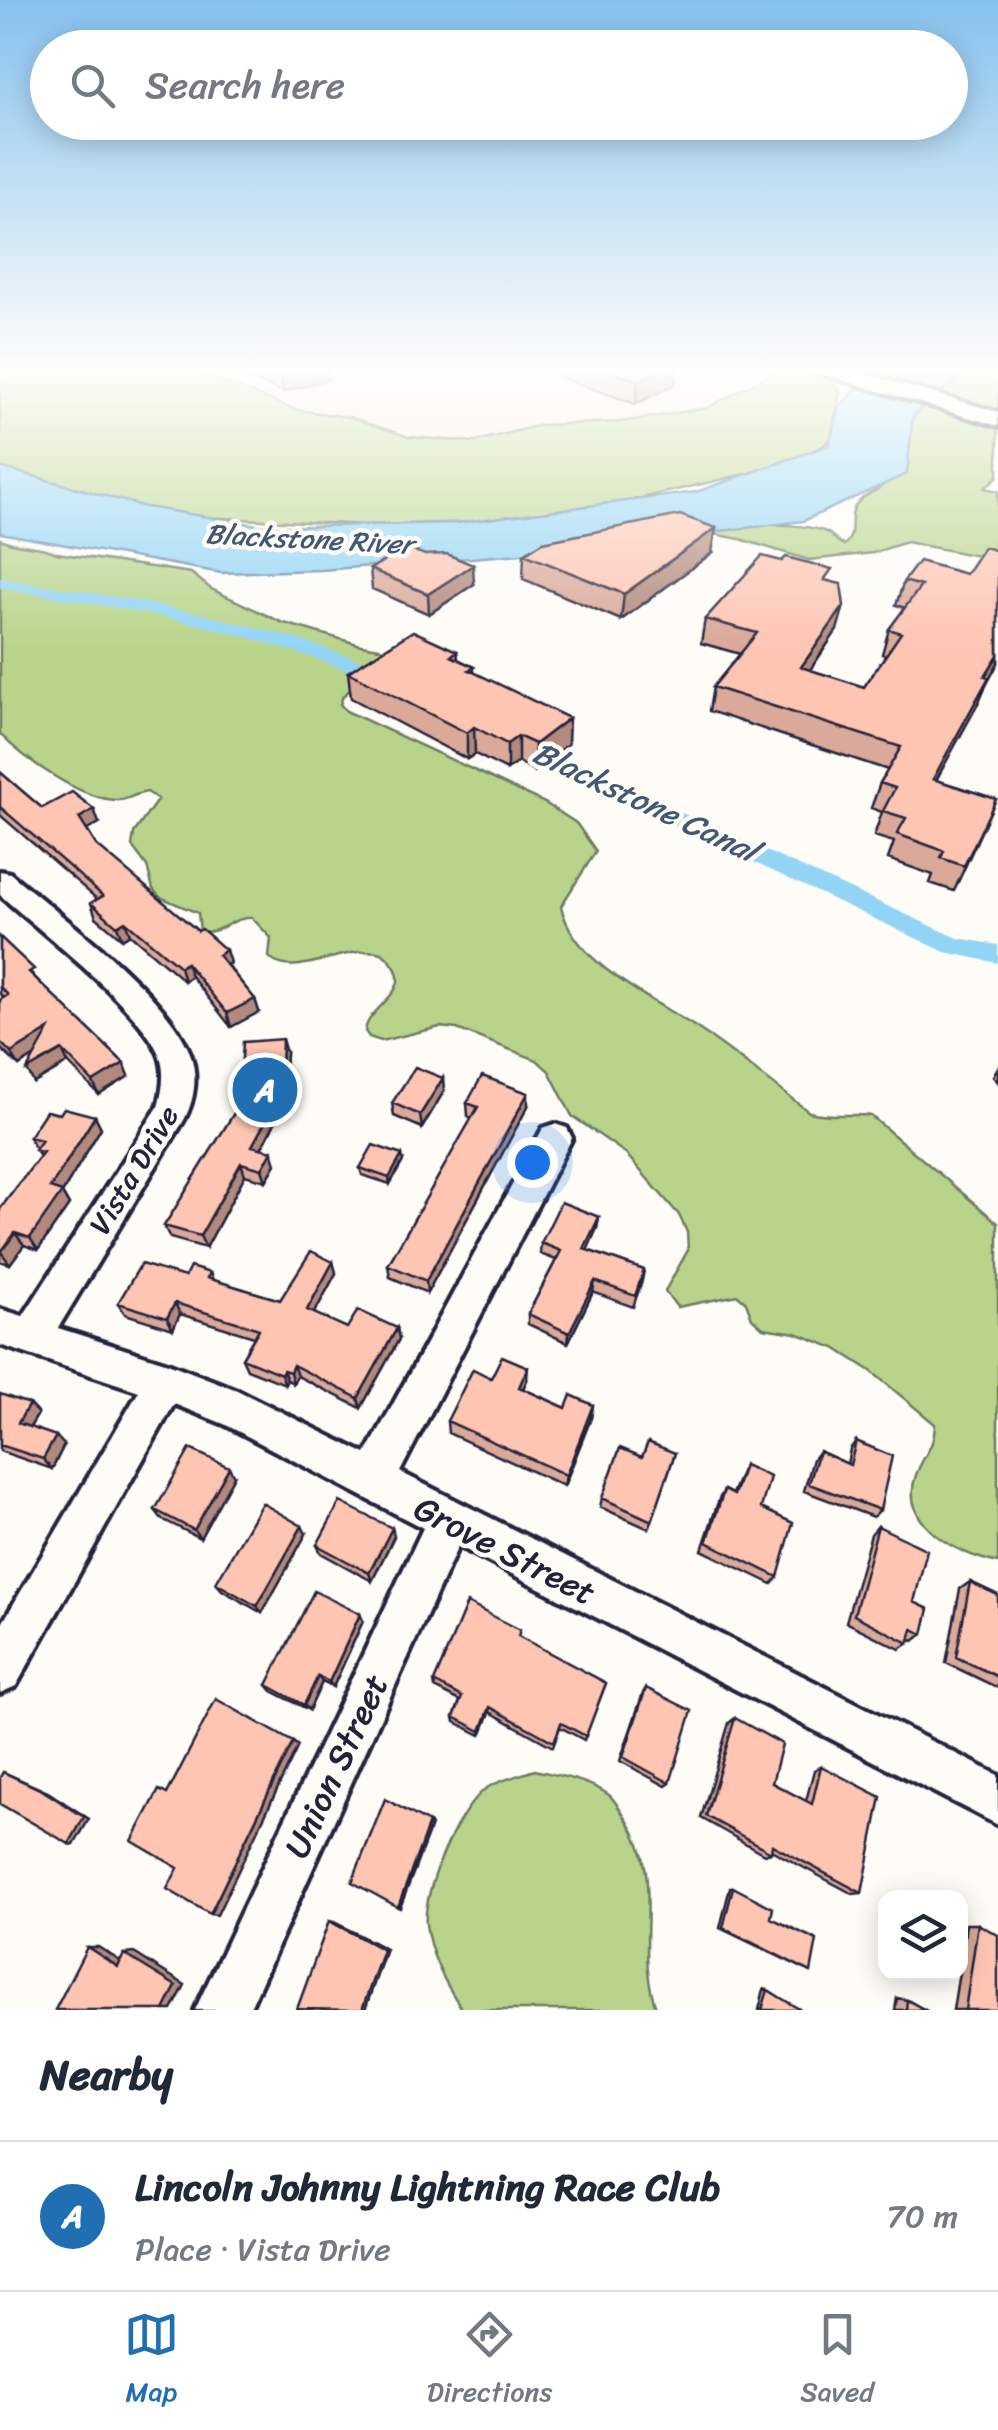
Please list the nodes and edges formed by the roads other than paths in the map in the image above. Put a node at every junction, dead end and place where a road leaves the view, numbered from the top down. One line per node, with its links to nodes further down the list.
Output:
1 (0, 880): 3 (street, Vista Drive)
2 (556, 1138): 5 (street)
3 (15, 1332): 4 (street, Grove Street)
4 (164, 1381): 5 (street, Grove Street); 7 (street)
5 (373, 1482): 6 (street, Grove Street)
6 (448, 1521): 8 (street, Grove Street); 9 (street, Union Street)
7 (0, 1670)
8 (998, 1800)
9 (222, 2010)

